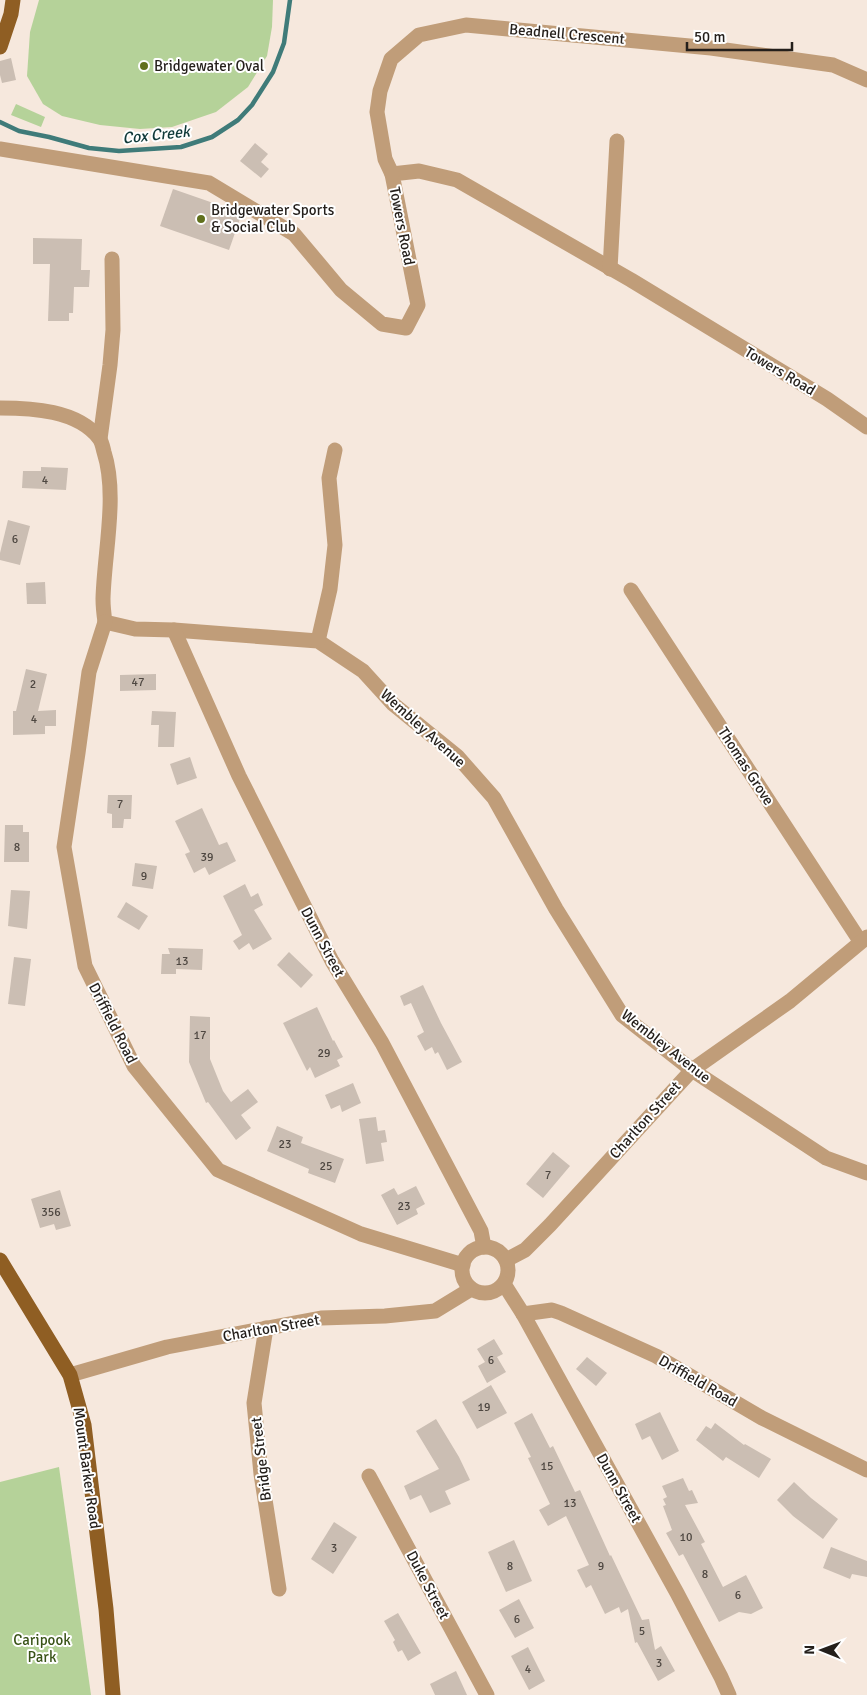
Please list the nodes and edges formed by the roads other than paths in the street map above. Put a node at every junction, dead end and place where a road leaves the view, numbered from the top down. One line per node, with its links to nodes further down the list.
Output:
1 (8, 8): 2 (main road)
2 (0, 46)
3 (867, 80): 6 (street, Beadnell Crescent)
4 (617, 141): 8 (street)
5 (0, 149): 6 (street, Towers Road)
6 (392, 174): 8 (street, Towers Road)
7 (112, 259): 11 (street)
8 (610, 269): 10 (street, Towers Road)
9 (0, 408): 11 (street)
10 (867, 426)
11 (100, 439): 14 (street)
12 (335, 450): 16 (street)
13 (631, 590): 17 (street, Thomas Grove)
14 (105, 622): 15 (street, Wembley Avenue); 23 (street, Driffield Road)
15 (174, 630): 16 (street, Wembley Avenue); 20 (street, Dunn Street)
16 (318, 641): 18 (street, Wembley Avenue)
17 (864, 939): 18 (street, Charlton Street)
18 (692, 1070): 19 (street, Wembley Avenue); 22 (street, Charlton Street)
19 (867, 1173)
20 (484, 1247): 22 (street); 23 (street)
21 (0, 1260): 28 (main road, Mount Barker Road)
22 (506, 1260): 24 (street)
23 (463, 1265): 25 (street)
24 (504, 1284): 25 (street); 26 (street, Dunn Street)
25 (471, 1289): 27 (street, Charlton Street)
26 (523, 1314): 29 (street, Driffield Road); 34 (street, Dunn Street)
27 (266, 1328): 28 (street, Charlton Street); 31 (street, Bridge Street)
28 (70, 1375): 32 (main road, Mount Barker Road)
29 (867, 1470)
30 (368, 1476): 33 (street, Duke Street)
31 (280, 1589)
32 (113, 1695)
33 (487, 1695)
34 (729, 1695)

